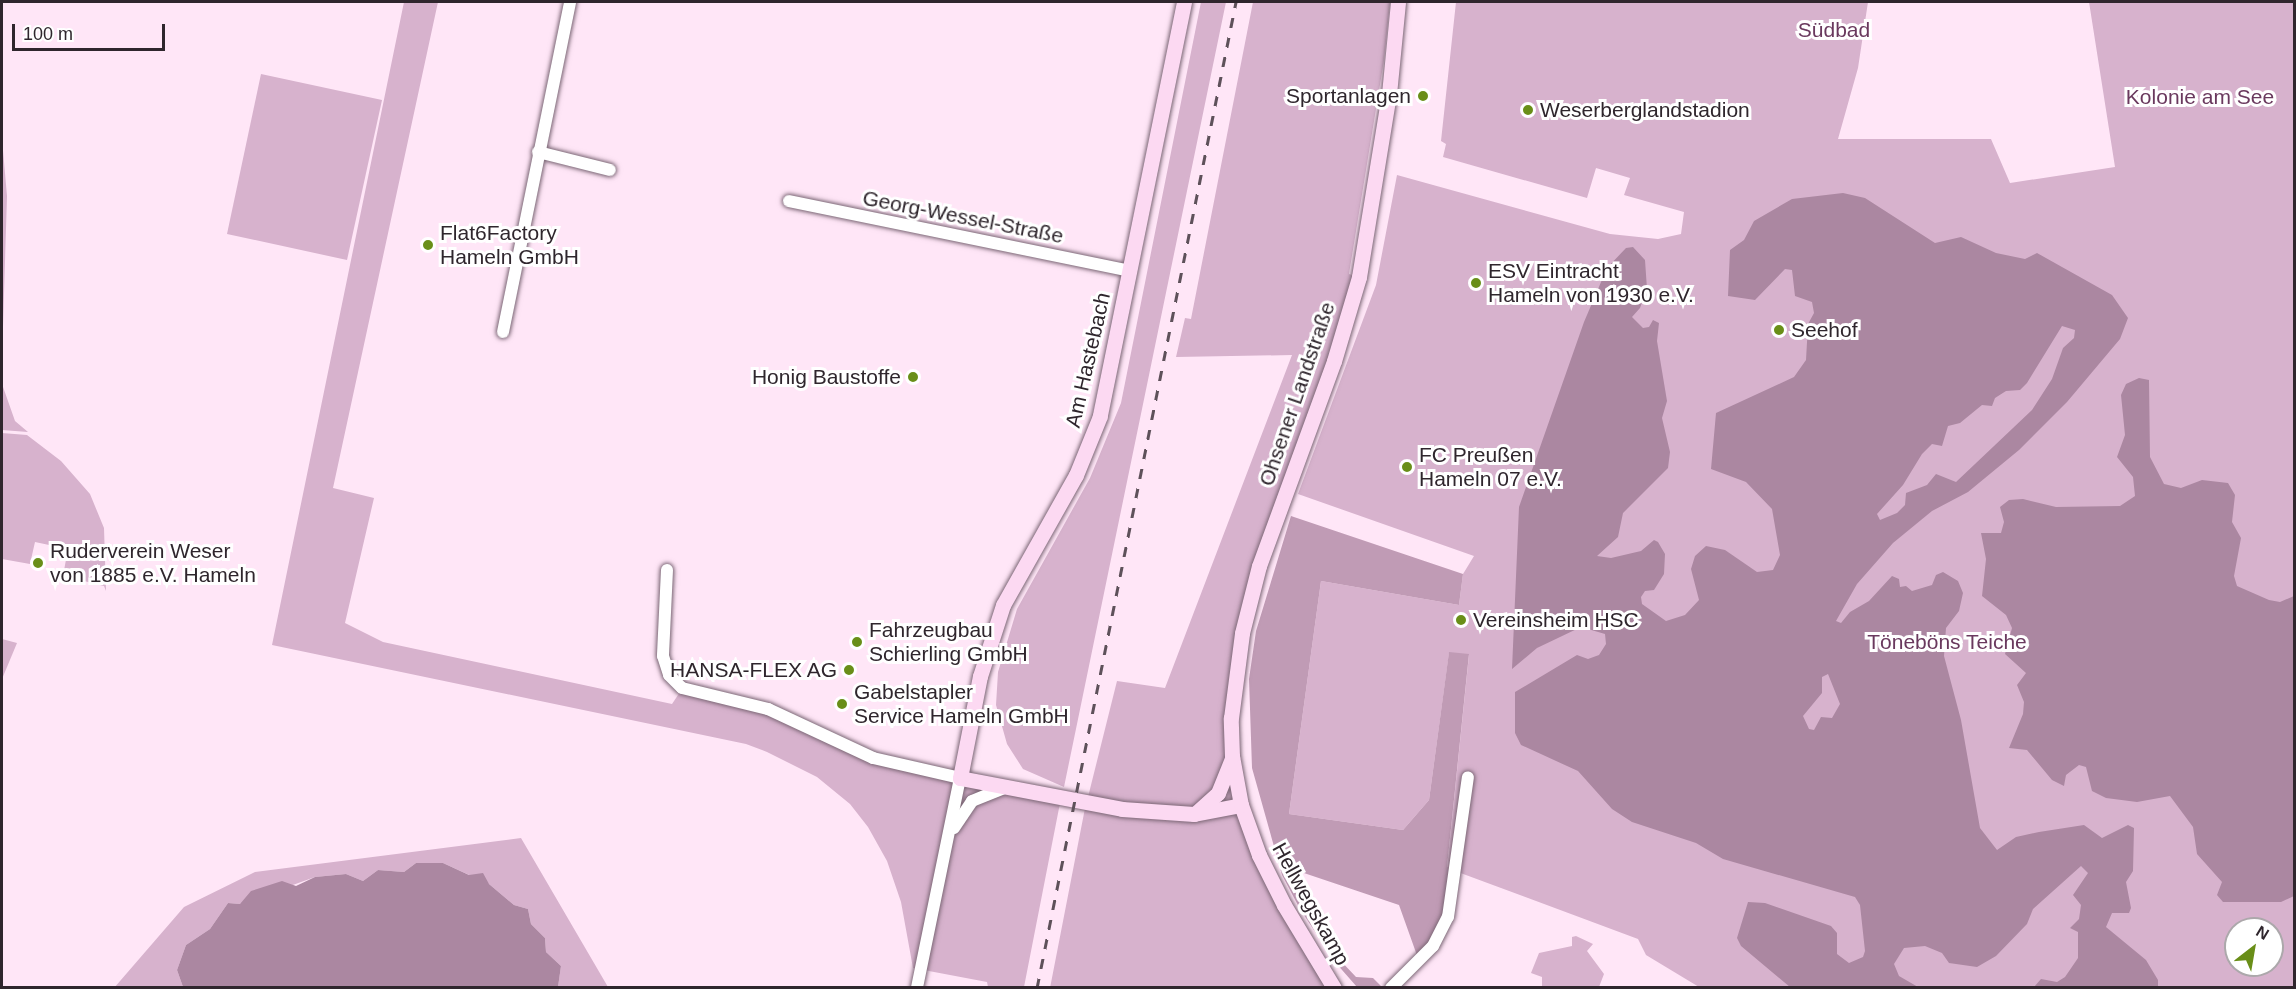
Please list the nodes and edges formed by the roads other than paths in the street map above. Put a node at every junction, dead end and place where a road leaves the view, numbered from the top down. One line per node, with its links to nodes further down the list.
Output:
1 (570, 2): 4 (street)
2 (1184, 2): 7 (main road, Am Hastebach)
3 (1398, 2): 10 (main road, Ohsener Landstraße)
4 (538, 152): 5 (street); 8 (street)
5 (610, 170)
6 (789, 201): 7 (street, Georg-Wessel-Straße)
7 (1129, 271): 12 (main road, Am Hastebach)
8 (503, 332)
9 (667, 570): 12 (street)
10 (1232, 756): 14 (main road, Hellwegskamp); 15 (main road)
11 (1468, 777): 19 (street)
12 (960, 778): 13 (main road); 16 (street)
13 (1006, 787): 15 (main road); 16 (street)
14 (1241, 805): 15 (main road); 18 (main road, Hellwegskamp)
15 (1194, 814)
16 (948, 840): 17 (street)
17 (917, 987)
18 (1334, 987)
19 (1390, 987)

